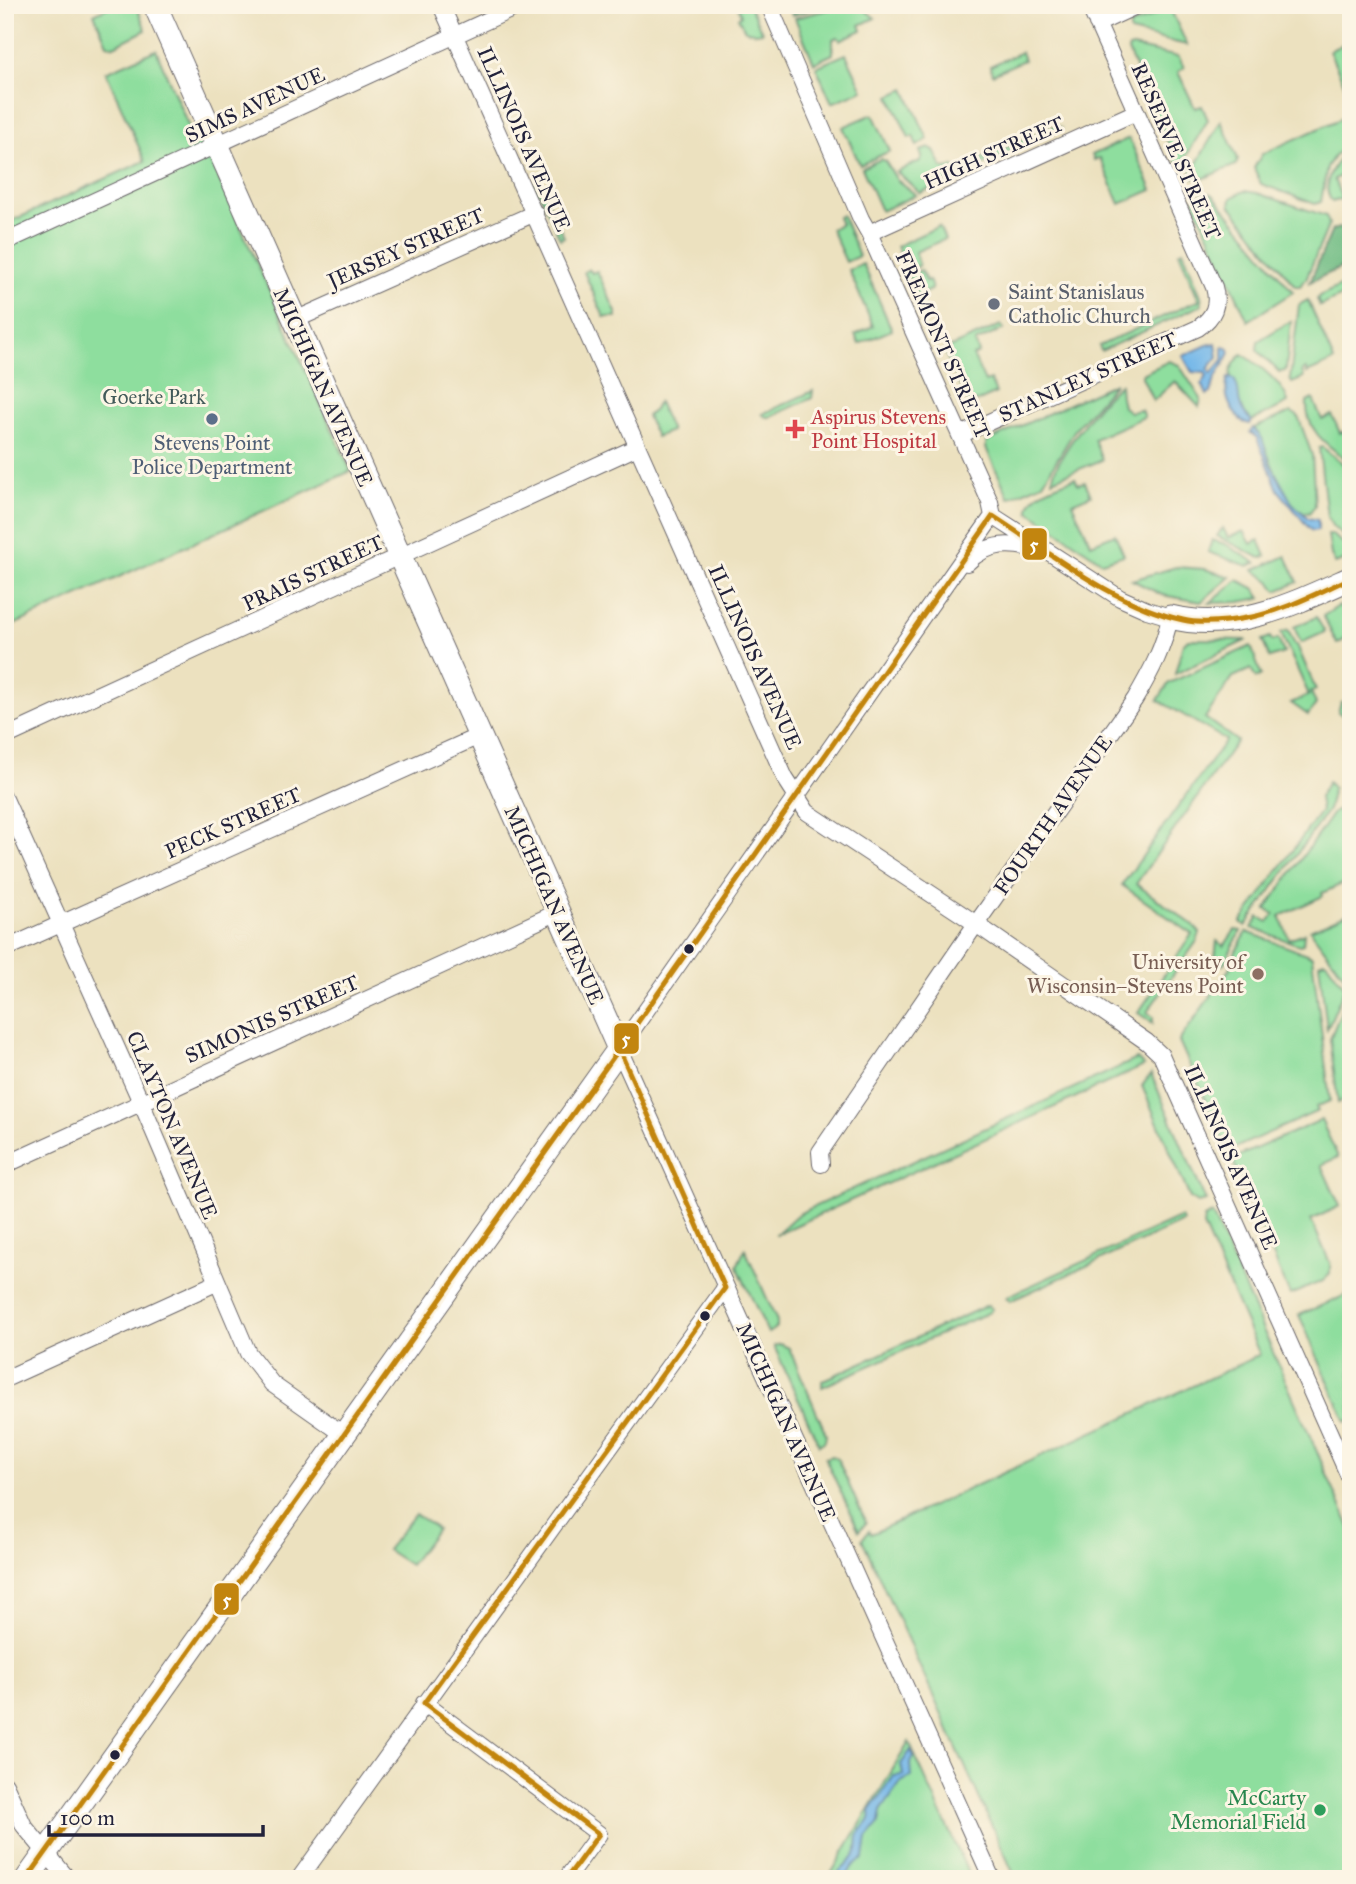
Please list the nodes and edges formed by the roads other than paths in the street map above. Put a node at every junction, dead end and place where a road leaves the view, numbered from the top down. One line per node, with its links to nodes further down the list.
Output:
1 (155, 5): 10 (street, MICHIGAN AVENUE)
2 (441, 5): 8 (street, ILLINOIS AVENUE)
3 (521, 5): 8 (street, SIMS AVENUE)
4 (769, 5): 12 (street, FREMONT STREET)
5 (1089, 5): 7 (street, RESERVE STREET)
6 (1138, 5): 7 (street)
7 (1097, 24): 9 (street, RESERVE STREET)
8 (455, 36): 10 (street, SIMS AVENUE); 11 (street, ILLINOIS AVENUE)
9 (1136, 112): 12 (street, HIGH STREET); 14 (street, RESERVE STREET)
10 (216, 146): 13 (street, SIMS AVENUE); 15 (street, MICHIGAN AVENUE)
11 (535, 213): 15 (street, JERSEY STREET); 17 (street, ILLINOIS AVENUE)
12 (869, 233): 16 (street, FREMONT STREET)
13 (5, 242)
14 (1213, 315): 16 (street, STANLEY STREET)
15 (295, 320): 20 (street, MICHIGAN AVENUE)
16 (960, 435): 18 (street, FREMONT STREET)
17 (637, 447): 20 (street, PRAIS STREET); 26 (street, ILLINOIS AVENUE)
18 (993, 516): 19 (street); 22 (street)
19 (1052, 553): 22 (street); 23 (street)
20 (398, 557): 24 (street, MICHIGAN AVENUE); 25 (street, PRAIS STREET)
21 (1351, 579): 23 (street)
22 (946, 583): 26 (street)
23 (1170, 617): 29 (street, FOURTH AVENUE)
24 (479, 736): 28 (street, MICHIGAN AVENUE); 30 (street, PECK STREET)
25 (5, 737)
26 (796, 796): 29 (street, ILLINOIS AVENUE); 32 (street)
27 (5, 799): 30 (street, CLAYTON AVENUE)
28 (556, 913): 32 (street, MICHIGAN AVENUE); 33 (street, SIMONIS STREET)
29 (976, 924): 34 (street, FOURTH AVENUE); 40 (street, ILLINOIS AVENUE)
30 (60, 925): 31 (street, PECK STREET); 33 (street, CLAYTON AVENUE)
31 (5, 949)
32 (618, 1049): 37 (street, MICHIGAN AVENUE); 39 (street)
33 (141, 1102): 35 (street, SIMONIS STREET); 36 (street, CLAYTON AVENUE)
34 (821, 1164)
35 (5, 1165)
36 (216, 1283): 38 (street); 39 (street, CLAYTON AVENUE)
37 (725, 1288): 41 (street); 48 (street, MICHIGAN AVENUE)
38 (5, 1379)
39 (343, 1434): 43 (street)
40 (1351, 1481)
41 (424, 1703): 46 (street); 47 (street)
42 (5, 1784): 43 (street)
43 (46, 1854): 44 (street); 45 (street)
44 (27, 1879)
45 (68, 1879)
46 (299, 1879)
47 (566, 1879)
48 (992, 1879)

